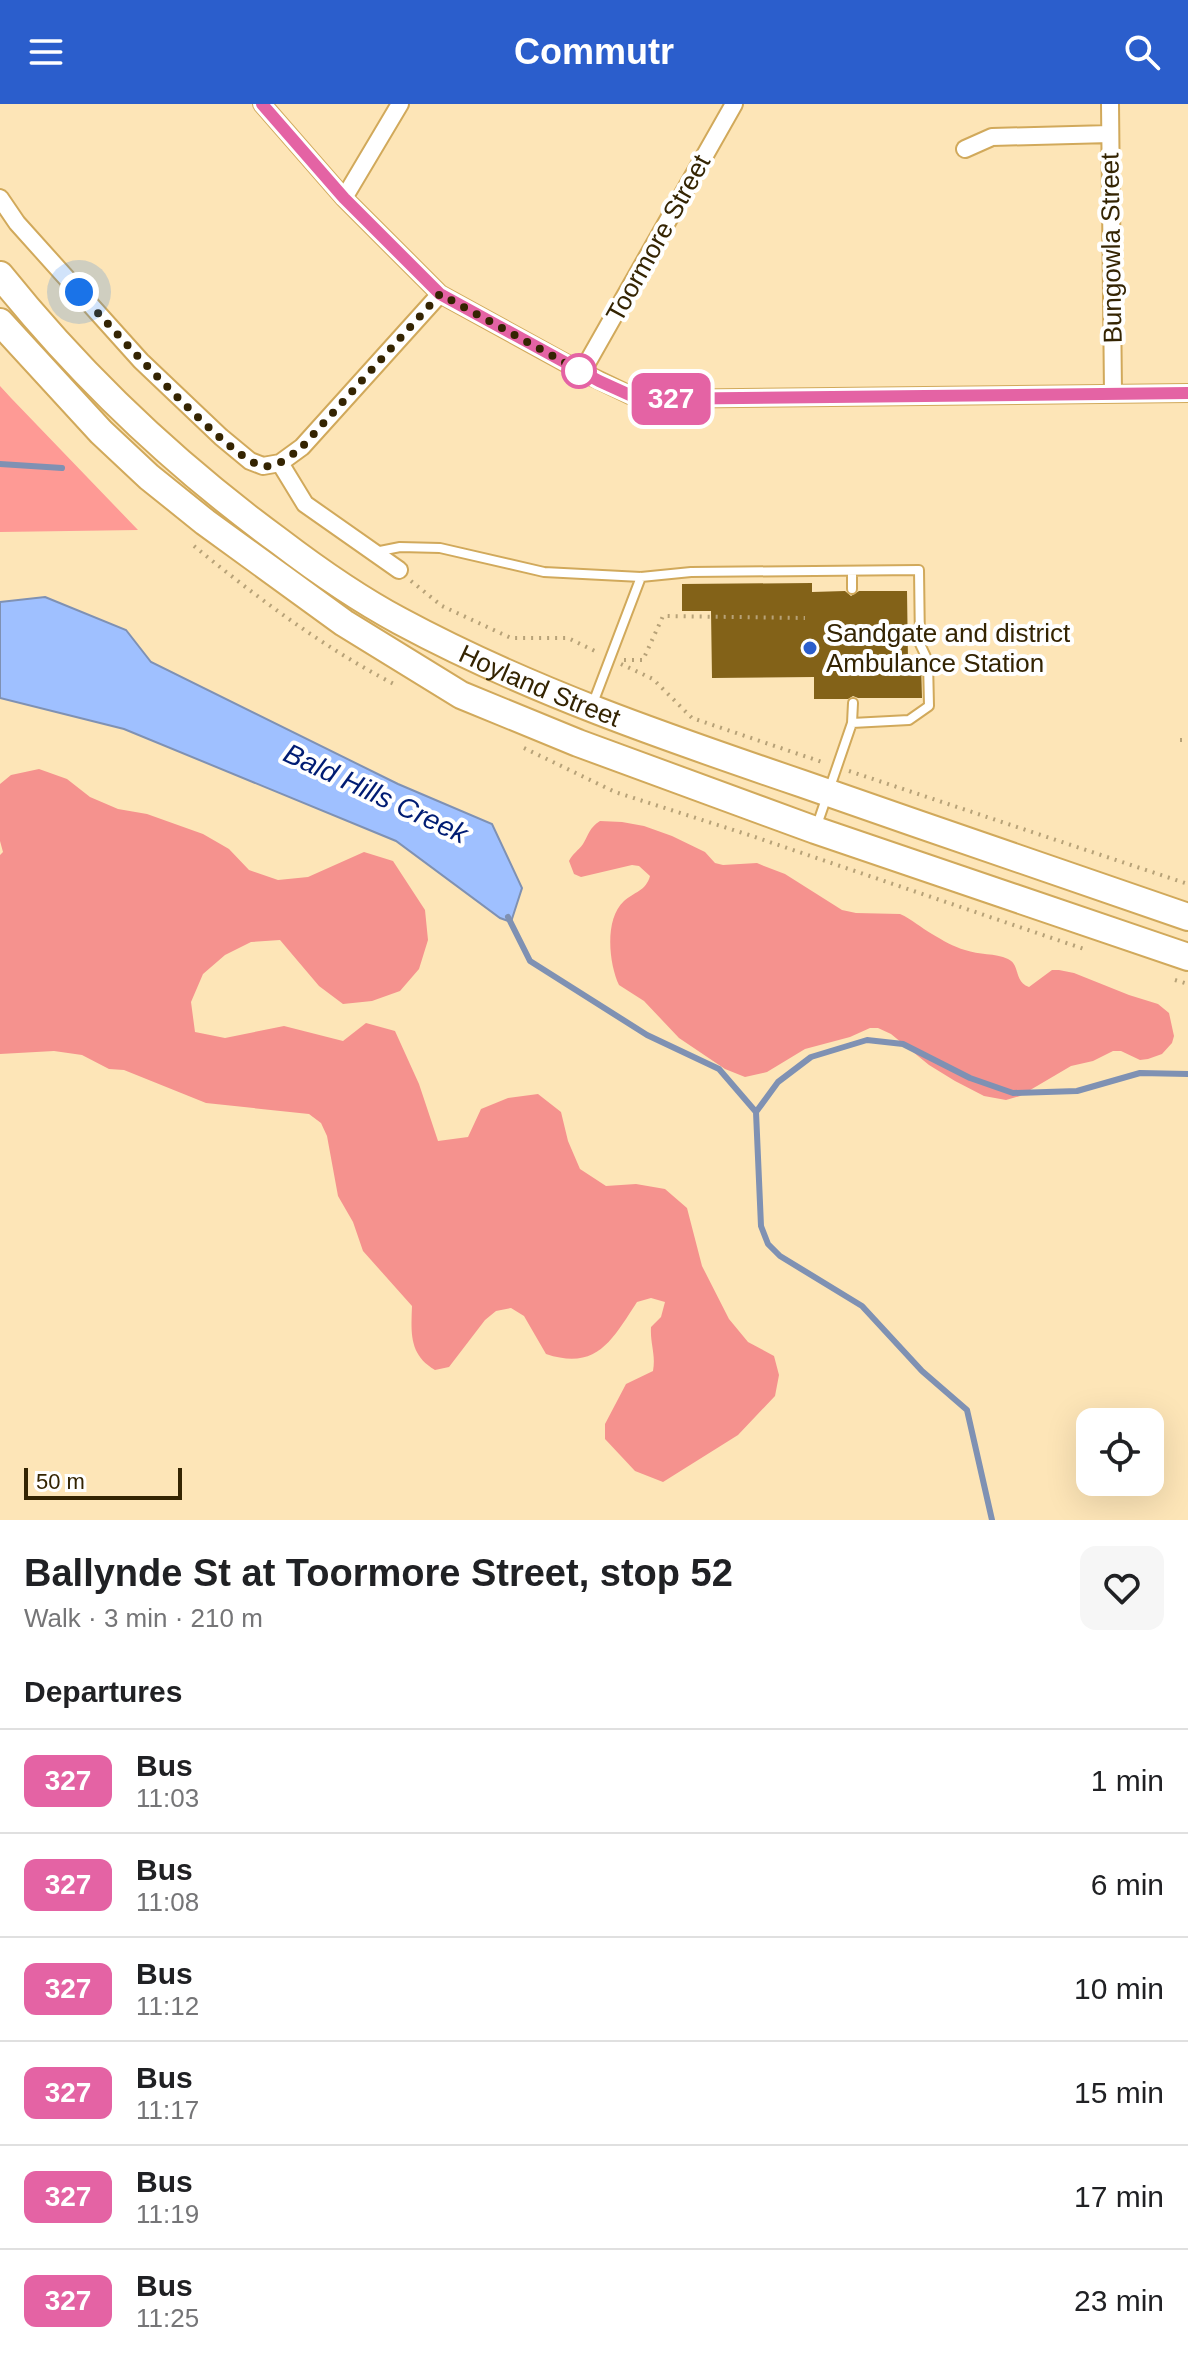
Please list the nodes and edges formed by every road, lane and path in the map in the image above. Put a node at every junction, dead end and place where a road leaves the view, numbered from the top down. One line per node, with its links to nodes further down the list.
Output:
1 (262, 104): 8 (street)
2 (400, 104): 8 (street)
3 (734, 104): 12 (street, Toormore Street)
4 (1110, 104): 5 (street, Bungowla Street)
5 (1110, 134): 6 (street); 13 (street, Bungowla Street)
6 (965, 149)
7 (0, 198): 15 (street)
8 (344, 198): 10 (street)
9 (0, 275): 24 (main road, Hoyland Street)
10 (440, 294): 12 (street); 15 (street)
11 (0, 322): 30 (main road, Hoyland Street)
12 (582, 372): 13 (street)
13 (1113, 393): 14 (street)
14 (1188, 393)
15 (280, 463): 16 (street)
16 (374, 552): 17 (street); 19 (lane)
17 (399, 570): 22 (path)
18 (852, 571): 19 (lane); 20 (lane); 25 (lane)
19 (641, 577): 22 (lane)
20 (852, 589)
21 (805, 618): 22 (path)
22 (611, 660): 24 (lane); 28 (path)
23 (853, 703): 25 (lane)
24 (591, 708): 29 (main road, Hoyland Street)
25 (852, 723): 28 (lane)
26 (1180, 740): 27 (path)
27 (1188, 740)
28 (837, 767): 29 (lane); 31 (path)
29 (828, 793): 30 (lane); 32 (main road, Hoyland Street)
30 (815, 830): 33 (main road, Hoyland Street)
31 (1188, 884)
32 (1188, 917)
33 (1188, 957)

